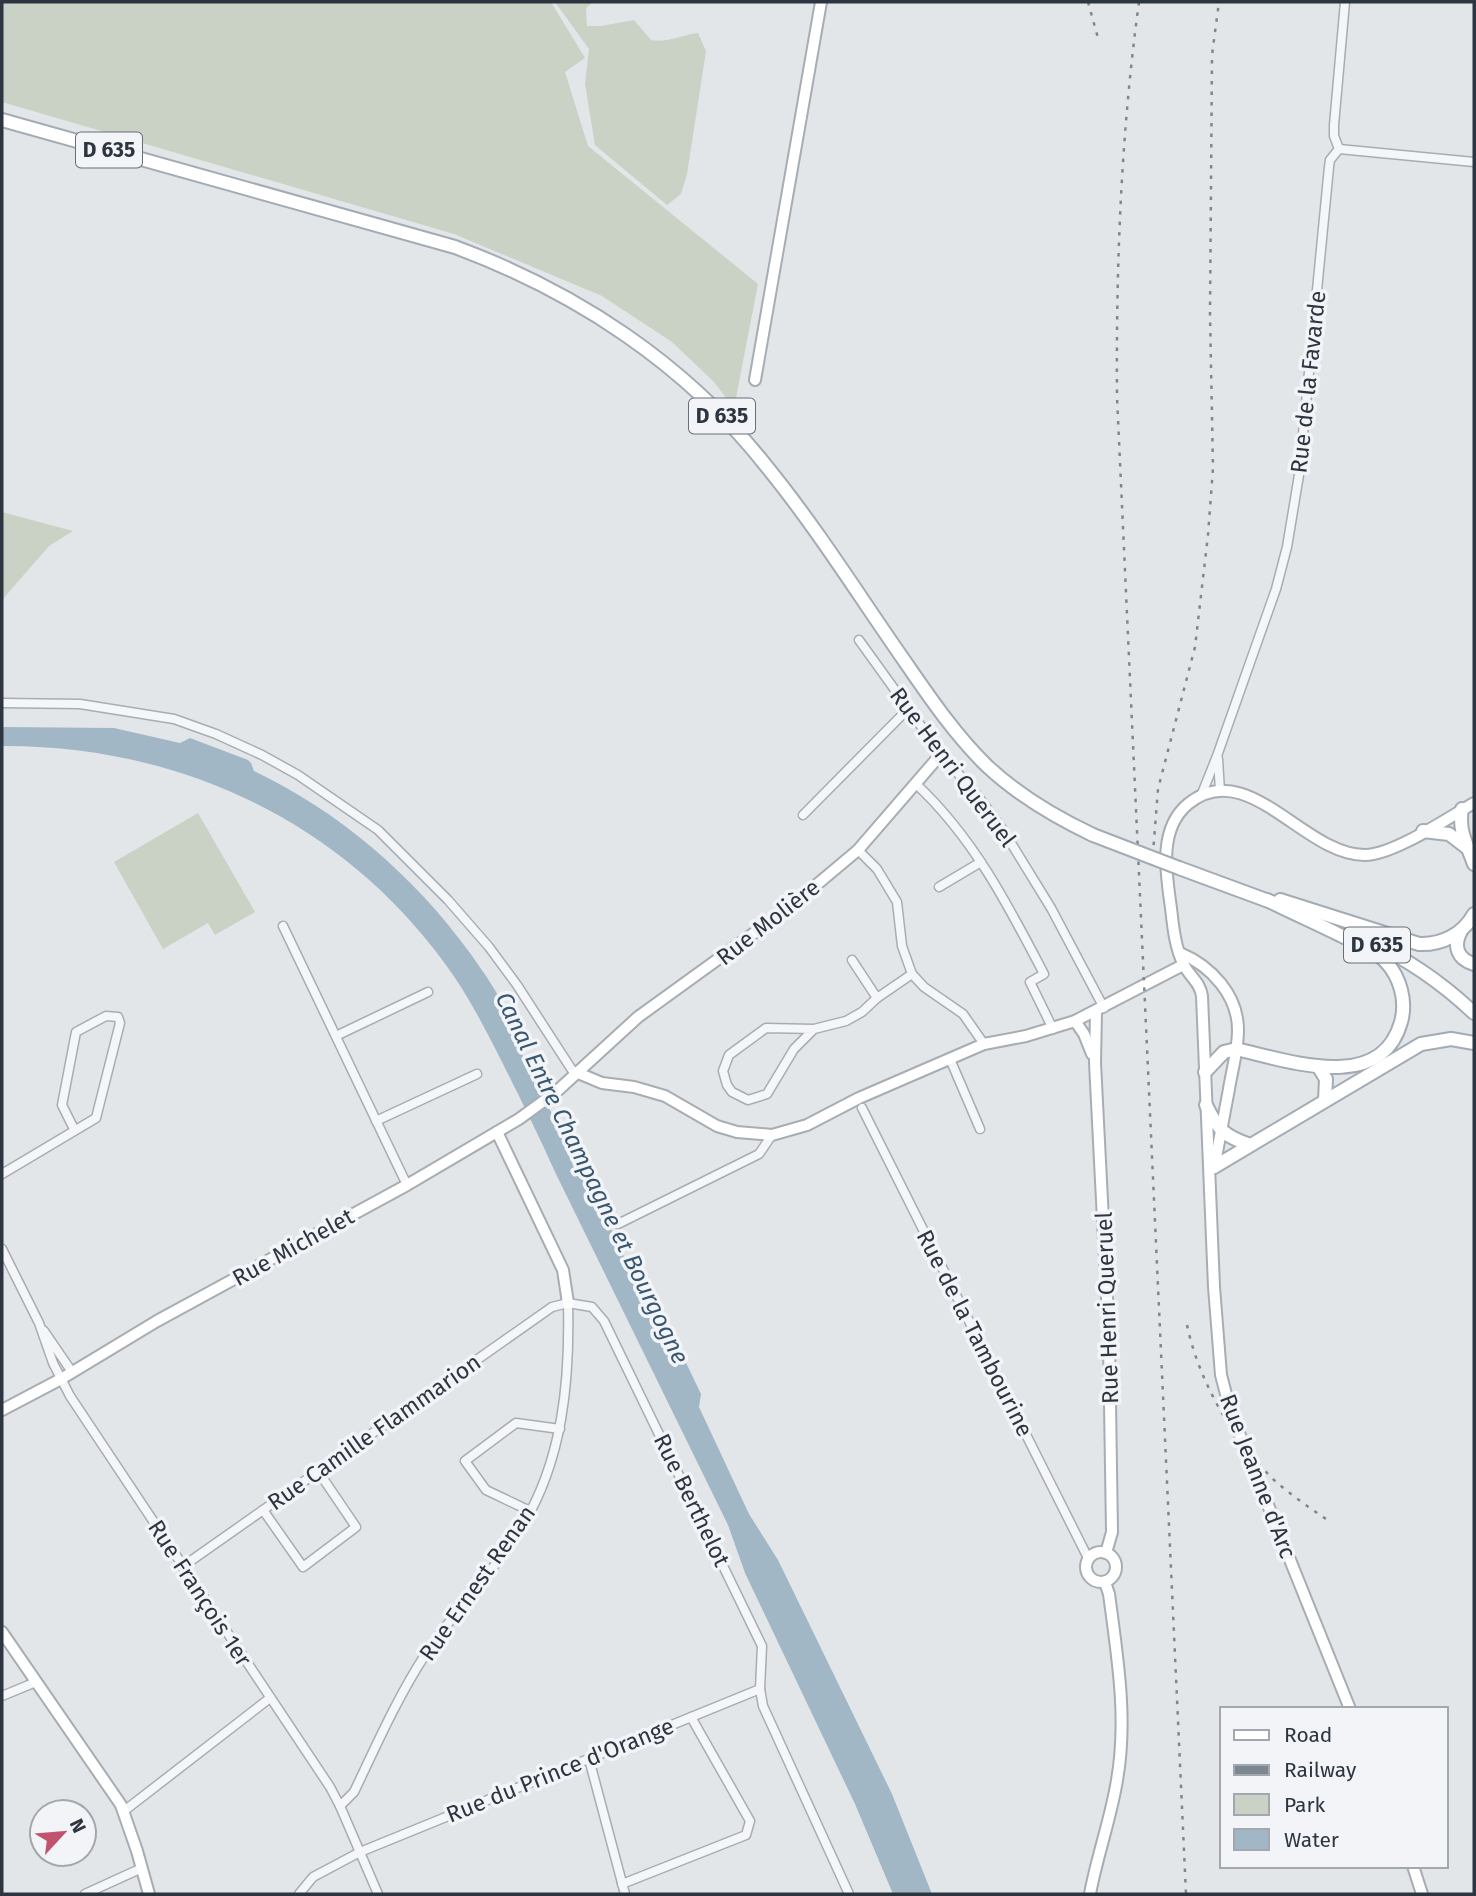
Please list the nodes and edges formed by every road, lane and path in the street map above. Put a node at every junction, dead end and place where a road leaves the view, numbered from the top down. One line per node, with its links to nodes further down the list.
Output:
1 (821, 2): 6 (main road)
2 (1345, 2): 4 (street, Rue de la Favarde)
3 (2, 120): 23 (main road, D 635, bridge)
4 (1339, 149): 5 (street); 11 (street, Rue de la Favarde)
5 (1474, 162)
6 (755, 380)
7 (859, 640): 9 (street, Rue Henri Queruel)
8 (2, 703): 47 (street)
9 (908, 709): 10 (street, Rue Henri Queruel); 16 (street)
10 (941, 754): 12 (main road, Rue Molière); 34 (street, Rue Henri Queruel)
11 (1217, 756): 13 (street, Rue de la Favarde); 14 (street, Rue de la Favarde)
12 (916, 784): 19 (main road, Rue Molière); 20 (street)
13 (1220, 790): 14 (main road); 17 (main road)
14 (1201, 796): 28 (main road)
15 (1469, 807): 17 (main road); 18 (main road)
16 (803, 815)
17 (1423, 831): 18 (main road)
18 (1466, 847): 21 (main road)
19 (858, 850): 31 (street); 47 (main road, Rue Molière)
20 (981, 862): 22 (street); 38 (street)
21 (1474, 864)
22 (939, 887)
23 (1233, 887): 24 (main road, D 635); 27 (main road)
24 (1267, 900): 35 (main road, D 635); 45 (main road)
25 (1474, 914): 27 (main road)
26 (283, 926): 39 (street)
27 (1461, 931): 30 (main road)
28 (1182, 959): 34 (main road); 42 (main road, Rue Jeanne d'Arc); 46 (main road, Rue Jeanne d'Arc)
29 (852, 960): 33 (street)
30 (1474, 964)
31 (912, 974): 33 (street); 41 (street)
32 (428, 992): 39 (street)
33 (877, 998): 37 (street)
34 (1100, 1009): 36 (main road); 44 (main road, Rue Henri Queruel)
35 (1474, 1013)
36 (1075, 1021): 38 (main road); 44 (main road, Rue Henri Queruel)
37 (814, 1029): 37 (street)
38 (1053, 1029): 41 (main road)
39 (336, 1036): 52 (street)
40 (1474, 1043): 49 (main road)
41 (984, 1044): 43 (main road)
42 (1236, 1049): 45 (main road); 46 (main road); 55 (main road, Rue Jeanne d'Arc)
43 (950, 1059): 54 (street); 57 (main road)
44 (1095, 1063): 74 (main road, Rue Henri Queruel)
45 (1318, 1066): 49 (main road)
46 (1205, 1072): 50 (main road, Rue Jeanne d'Arc)
47 (578, 1073): 56 (main road, Rue Michelet); 57 (main road)
48 (477, 1074): 52 (street)
49 (1325, 1100): 58 (main road)
50 (1206, 1105): 55 (main road); 62 (main road, Rue Jeanne d'Arc)
51 (862, 1108): 75 (street, Rue de la Tambourine)
52 (376, 1121): 61 (street)
53 (74, 1129): 53 (street); 60 (street)
54 (980, 1129)
55 (1221, 1131): 58 (main road); 59 (main road, Rue Jeanne d'Arc)
56 (497, 1132): 61 (main road, Rue Michelet); 65 (main road)
57 (772, 1135): 63 (street)
58 (1250, 1145): 59 (main road)
59 (1214, 1167): 62 (main road, Rue Jeanne d'Arc)
60 (2, 1174)
61 (407, 1185): 67 (main road, Rue Michelet)
62 (1210, 1191): 83 (main road, Rue Jeanne d'Arc)
63 (618, 1224)
64 (2, 1249): 66 (street)
65 (568, 1303): 70 (street, Rue Ernest Renan); 71 (street, Rue Camille Flammarion); 80 (street, Rue Berthelot)
66 (38, 1323): 67 (street); 68 (street, Rue François 1er)
67 (72, 1372): 68 (main road, Rue Michelet)
68 (61, 1379): 69 (main road, Rue Michelet); 76 (street, Rue François 1er)
69 (2, 1410)
70 (560, 1429): 73 (street, Rue Ernest Renan); 73 (street)
71 (318, 1471): 72 (street, Rue Camille Flammarion); 72 (street)
72 (263, 1510): 76 (street, Rue Camille Flammarion)
73 (530, 1511): 86 (street, Rue Ernest Renan)
74 (1106, 1553): 75 (main road); 77 (main road)
75 (1088, 1558): 77 (main road)
76 (182, 1567): 82 (street, Rue François 1er)
77 (1105, 1581): 98 (main road)
78 (2, 1632): 79 (main road)
79 (36, 1682): 81 (street); 87 (main road)
80 (760, 1689): 84 (street, Rue du Prince d'Orange); 97 (street, Rue Berthelot)
81 (2, 1696)
82 (270, 1698): 86 (street, Rue François 1er); 87 (street)
83 (1349, 1707)
84 (691, 1717): 85 (street, Rue du Prince d'Orange); 91 (street)
85 (589, 1759): 88 (street, Rue du Prince d'Orange); 91 (street)
86 (340, 1806): 88 (street, Rue François 1er)
87 (124, 1811): 89 (main road)
88 (360, 1852): 94 (street, Rue du Prince d'Orange); 95 (street)
89 (142, 1868): 92 (street); 93 (main road)
90 (1414, 1868): 99 (main road)
91 (622, 1884): 96 (street)
92 (85, 1894)
93 (149, 1894)
94 (299, 1894)
95 (378, 1894)
96 (625, 1894)
97 (849, 1894)
98 (1090, 1894)
99 (1422, 1894)

